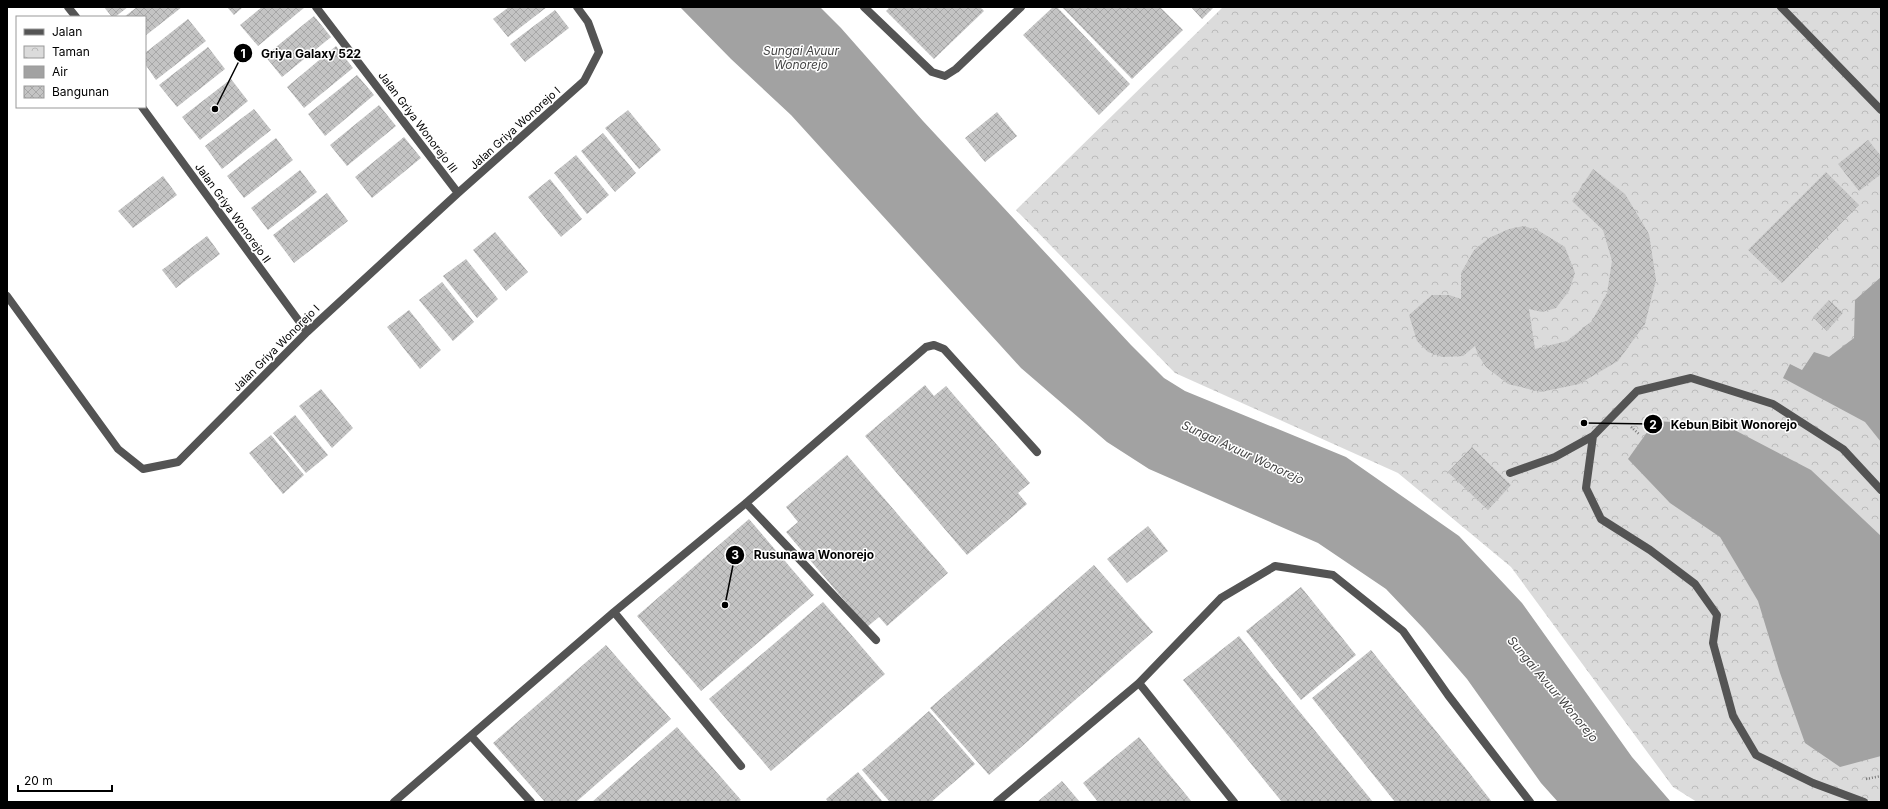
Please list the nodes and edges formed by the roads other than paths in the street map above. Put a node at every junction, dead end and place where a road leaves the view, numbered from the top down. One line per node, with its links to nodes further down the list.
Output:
1 (68, 7): 7 (street)
2 (316, 7): 10 (street, Jalan Griya Wonorejo III)
3 (577, 7): 10 (street, Jalan Griya Wonorejo I)
4 (864, 7): 5 (street)
5 (1021, 7)
6 (1781, 8): 9 (street)
7 (75, 16)
8 (143, 108): 12 (street, Jalan Griya Wonorejo II)
9 (1881, 110)
10 (458, 193): 12 (street, Jalan Griya Wonorejo I)
11 (7, 296): 12 (street, Jalan Griya Wonorejo I)
12 (307, 332)
13 (1593, 436): 15 (street); 16 (street); 28 (street)
14 (1037, 452): 17 (street)
15 (1510, 473)
16 (1881, 490)
17 (746, 503): 18 (street); 19 (street)
18 (614, 612): 21 (street); 22 (street)
19 (876, 640)
20 (1138, 683): 25 (street); 26 (street); 27 (street)
21 (472, 736): 23 (street); 24 (street)
22 (741, 766)
23 (394, 802)
24 (531, 802)
25 (997, 802)
26 (1234, 802)
27 (1530, 802)
28 (1864, 802)

